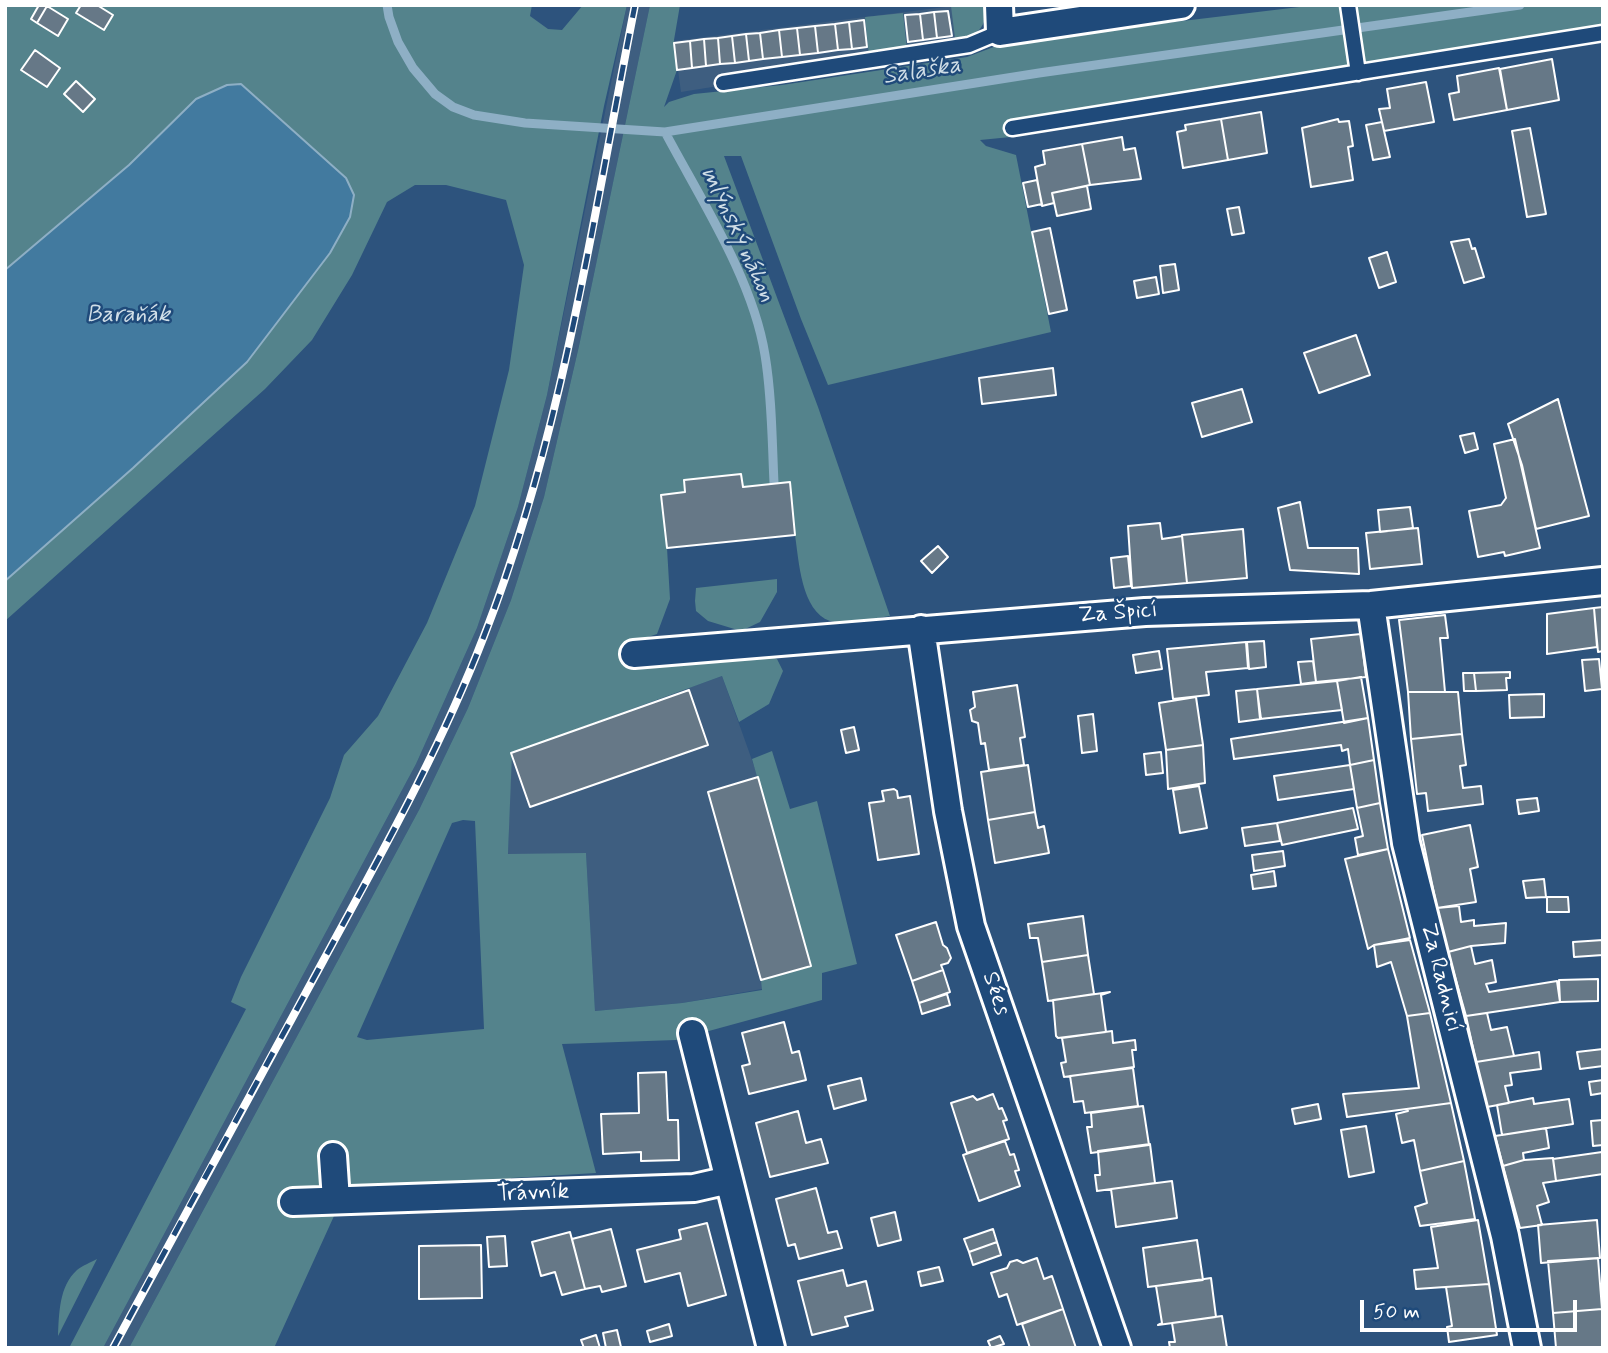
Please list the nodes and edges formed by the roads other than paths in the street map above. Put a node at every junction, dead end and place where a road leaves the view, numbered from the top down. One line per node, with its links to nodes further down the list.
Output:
1 (999, 5): 4 (street)
2 (1181, 5): 4 (street)
3 (1349, 9): 6 (lane)
4 (1000, 32): 7 (lane)
5 (1603, 33): 6 (lane)
6 (1358, 73): 8 (lane)
7 (723, 83)
8 (1012, 128)
9 (1603, 581): 10 (street, Za Špicí)
10 (1371, 605): 11 (street, Za Špicí); 20 (street, Za Radnicí)
11 (921, 629): 12 (street, Za Špicí); 19 (street, Sées)
12 (634, 654)
13 (692, 1033): 15 (street)
14 (333, 1156): 16 (street)
15 (729, 1180): 16 (street, Trávník); 18 (street)
16 (336, 1200): 17 (street, Trávník)
17 (293, 1202)
18 (771, 1348)
19 (1117, 1348)
20 (1527, 1348)

